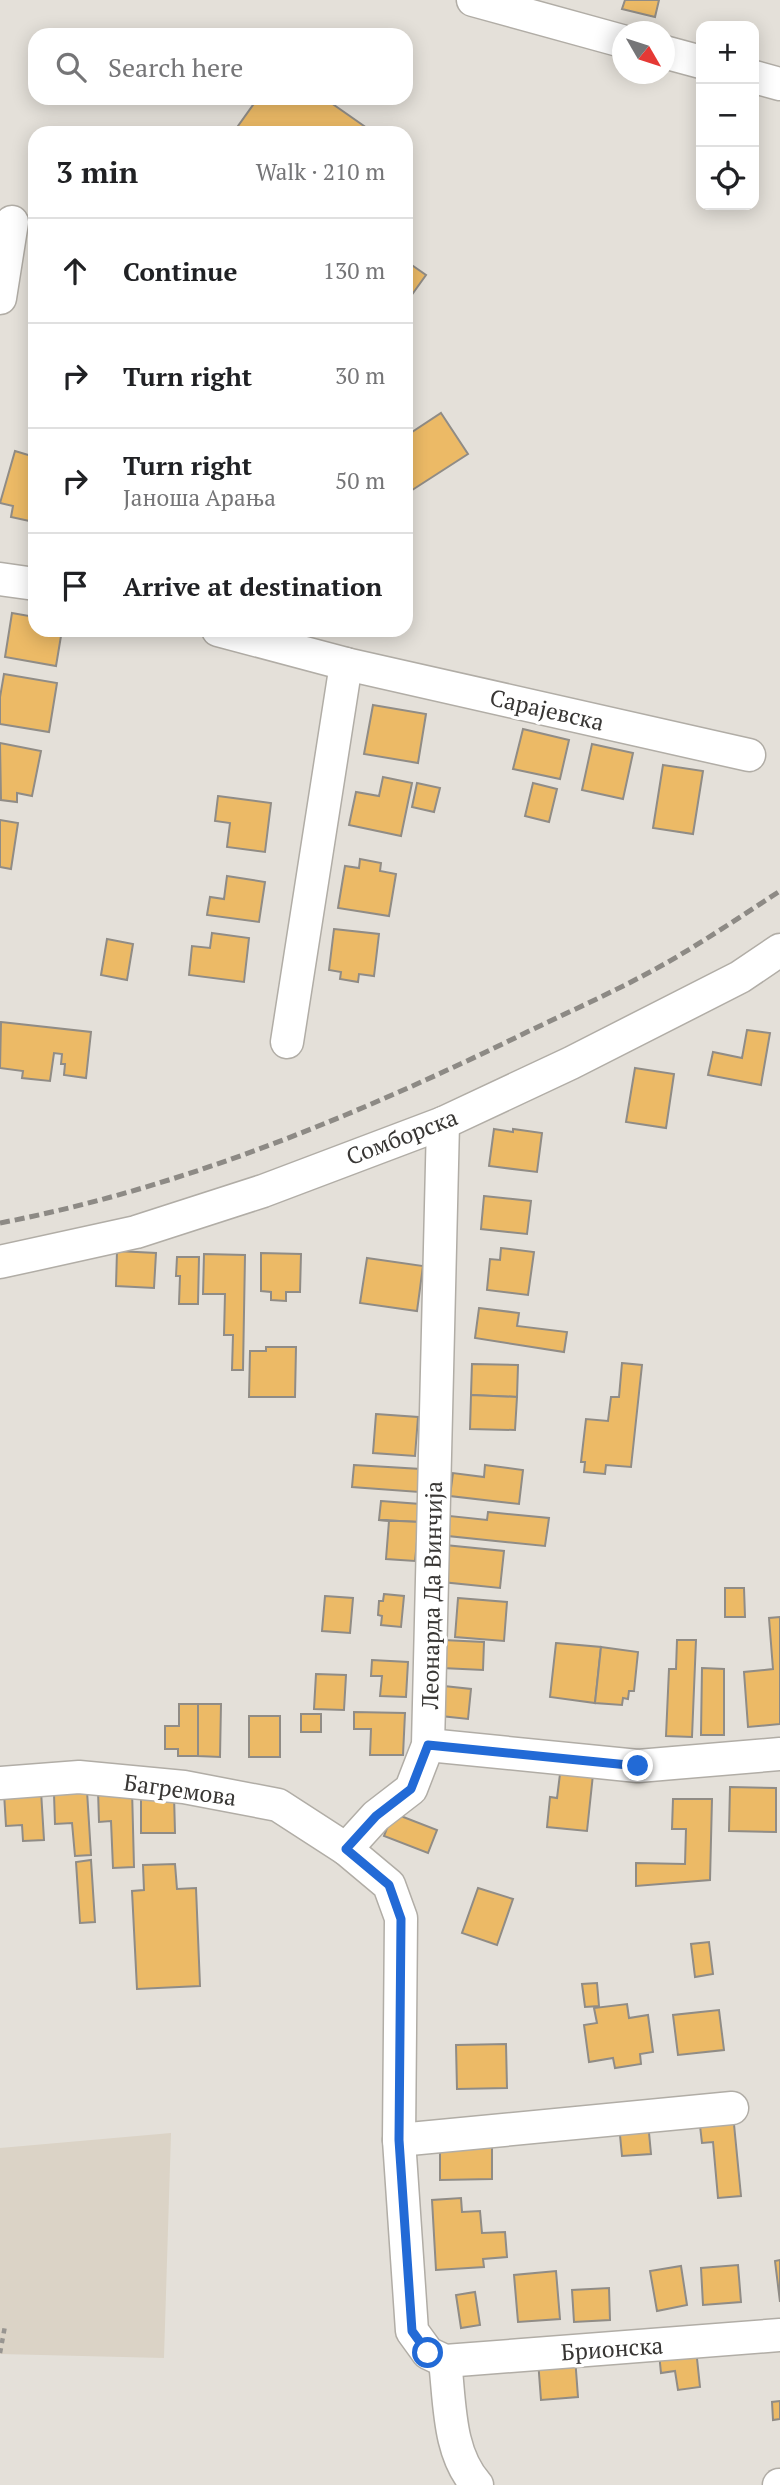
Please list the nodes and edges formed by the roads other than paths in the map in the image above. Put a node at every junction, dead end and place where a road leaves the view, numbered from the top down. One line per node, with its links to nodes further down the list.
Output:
1 (473, 0): 2 (street)
2 (612, 38)
3 (675, 55): 4 (street)
4 (696, 61)
5 (759, 78): 6 (street)
6 (780, 84)
7 (12, 222): 8 (street)
8 (0, 298)
9 (0, 579): 10 (street)
10 (28, 583)
11 (244, 637): 12 (street, Сарајевска)
12 (345, 664): 13 (street, Сарајевска); 15 (street)
13 (749, 755)
14 (780, 950): 16 (street, Сомборска)
15 (286, 1042)
16 (443, 1123): 17 (street, Сомборска); 18 (street, Леонарда Да Винчија)
17 (0, 1262)
18 (428, 1745): 19 (street); 21 (street, Леонарда Да Винчија)
19 (780, 1755)
20 (0, 1783): 21 (street, Багремова)
21 (346, 1849): 23 (street)
22 (732, 2108): 23 (street)
23 (399, 2140): 25 (street)
24 (780, 2335): 25 (street, Брионска)
25 (445, 2361): 26 (street)
26 (477, 2485)

